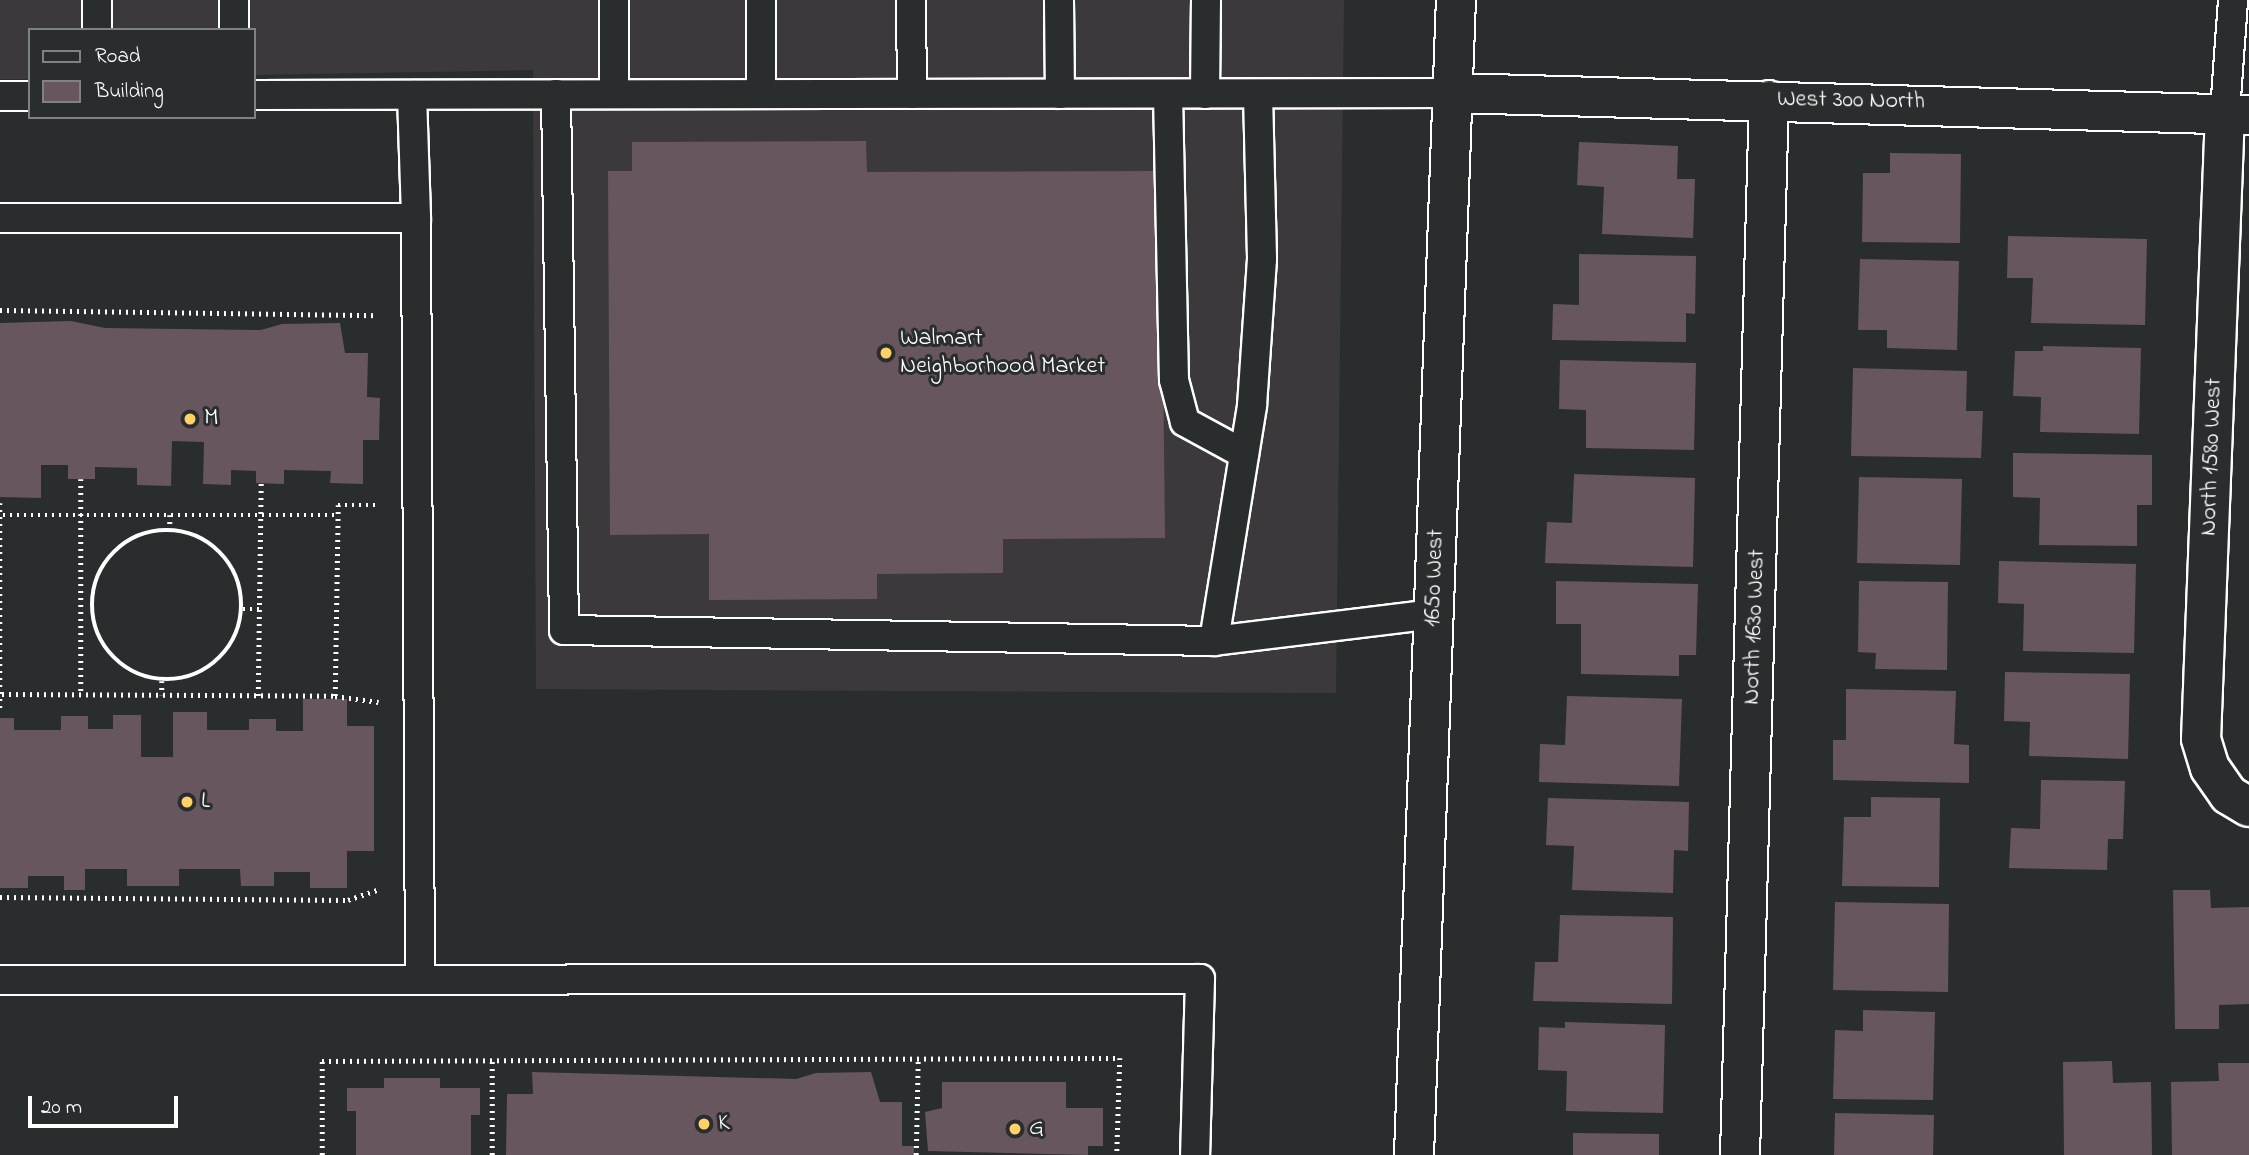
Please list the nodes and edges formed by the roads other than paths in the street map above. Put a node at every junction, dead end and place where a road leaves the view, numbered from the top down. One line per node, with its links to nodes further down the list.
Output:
1 (97, 0): 10 (lane)
2 (234, 0): 11 (lane)
3 (614, 0): 14 (lane)
4 (761, 0): 15 (lane)
5 (912, 0): 16 (lane)
6 (1059, 0): 17 (lane)
7 (1206, 0): 19 (lane)
8 (1456, 0): 12 (street, 1650 West)
9 (2232, 0): 26 (lane)
10 (97, 28)
11 (234, 28)
12 (1453, 93): 20 (lane); 25 (street, West 300 North); 30 (street, 1650 West)
13 (556, 94): 14 (lane); 22 (lane); 31 (lane)
14 (614, 94): 15 (lane)
15 (761, 94): 16 (lane)
16 (912, 94): 17 (lane)
17 (1060, 94): 18 (lane)
18 (1168, 94): 19 (lane); 29 (lane)
19 (1205, 94): 20 (lane)
20 (1258, 94): 29 (lane)
21 (256, 95): 22 (lane)
22 (412, 95): 28 (lane)
23 (0, 96): 24 (lane)
24 (28, 96)
25 (1769, 100): 26 (street, West 300 North); 37 (street, North 1630 West)
26 (2237, 114): 32 (street, North 1580 West)
27 (0, 218): 28 (lane)
28 (416, 218): 33 (lane)
29 (1244, 454): 31 (lane)
30 (1434, 614): 31 (lane); 36 (street, 1650 West)
31 (1214, 641)
32 (2239, 801)
33 (420, 979): 34 (lane); 35 (lane)
34 (0, 980)
35 (1195, 1155)
36 (1414, 1155)
37 (1740, 1155)

